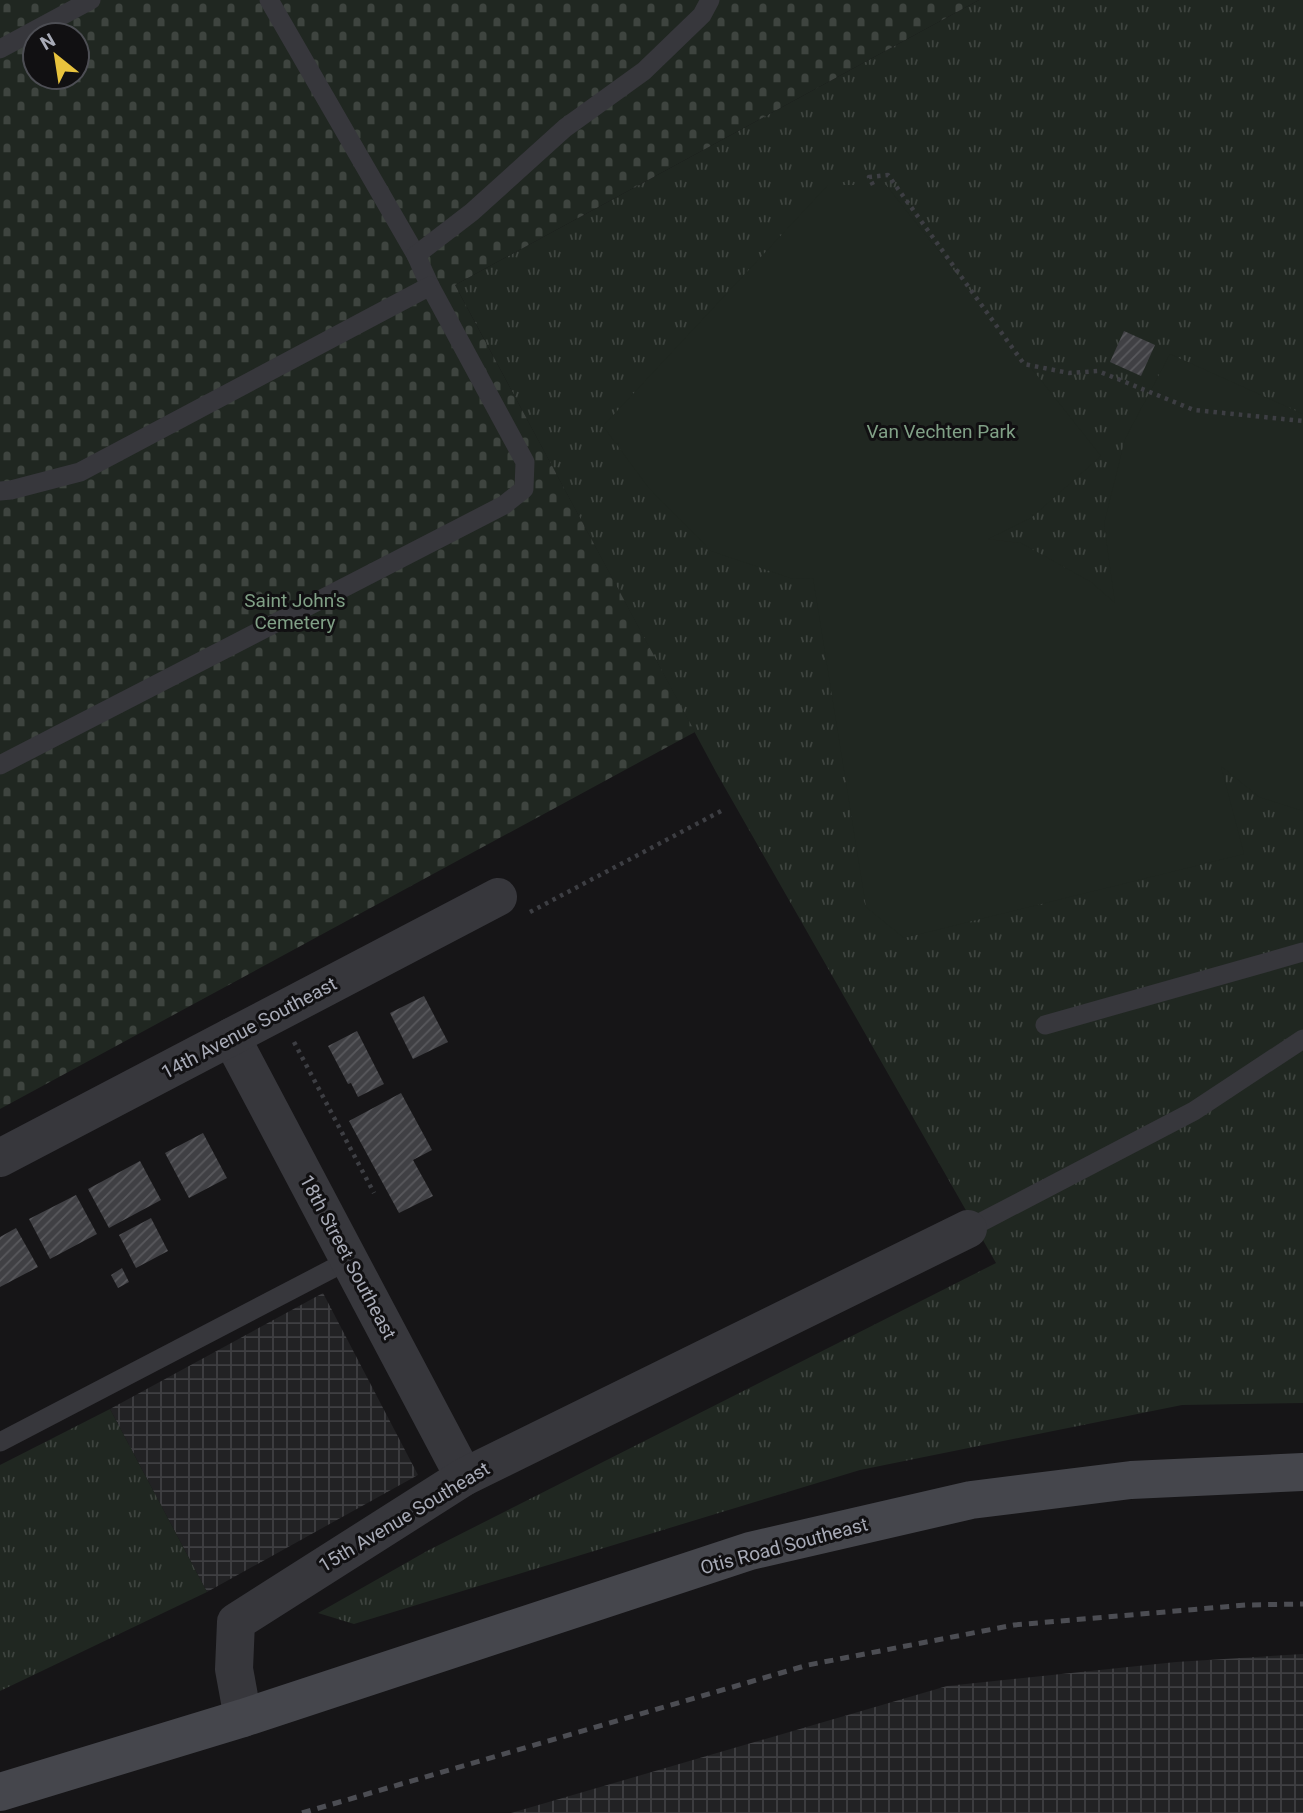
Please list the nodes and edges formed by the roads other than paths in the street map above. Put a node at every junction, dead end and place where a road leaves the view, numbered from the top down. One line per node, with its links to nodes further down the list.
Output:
1 (91, 0): 4 (lane)
2 (269, 0): 5 (lane)
3 (710, 0): 5 (lane)
4 (0, 49)
5 (416, 255): 6 (lane)
6 (430, 286): 7 (lane); 8 (lane)
7 (0, 491)
8 (0, 765)
9 (498, 897): 12 (street, 14th Avenue Southeast)
10 (1303, 952): 11 (lane)
11 (1045, 1024)
12 (231, 1037): 14 (street, 14th Avenue Southeast); 16 (street, 18th Street Southeast)
13 (1303, 1040): 15 (lane)
14 (0, 1158)
15 (968, 1229): 19 (street, 15th Avenue Southeast)
16 (349, 1260): 17 (lane); 19 (street, 18th Street Southeast)
17 (0, 1442)
18 (1303, 1472): 20 (street, Otis Road Southeast)
19 (464, 1477): 20 (street, 15th Avenue Southeast)
20 (243, 1718): 21 (street)
21 (0, 1792)

